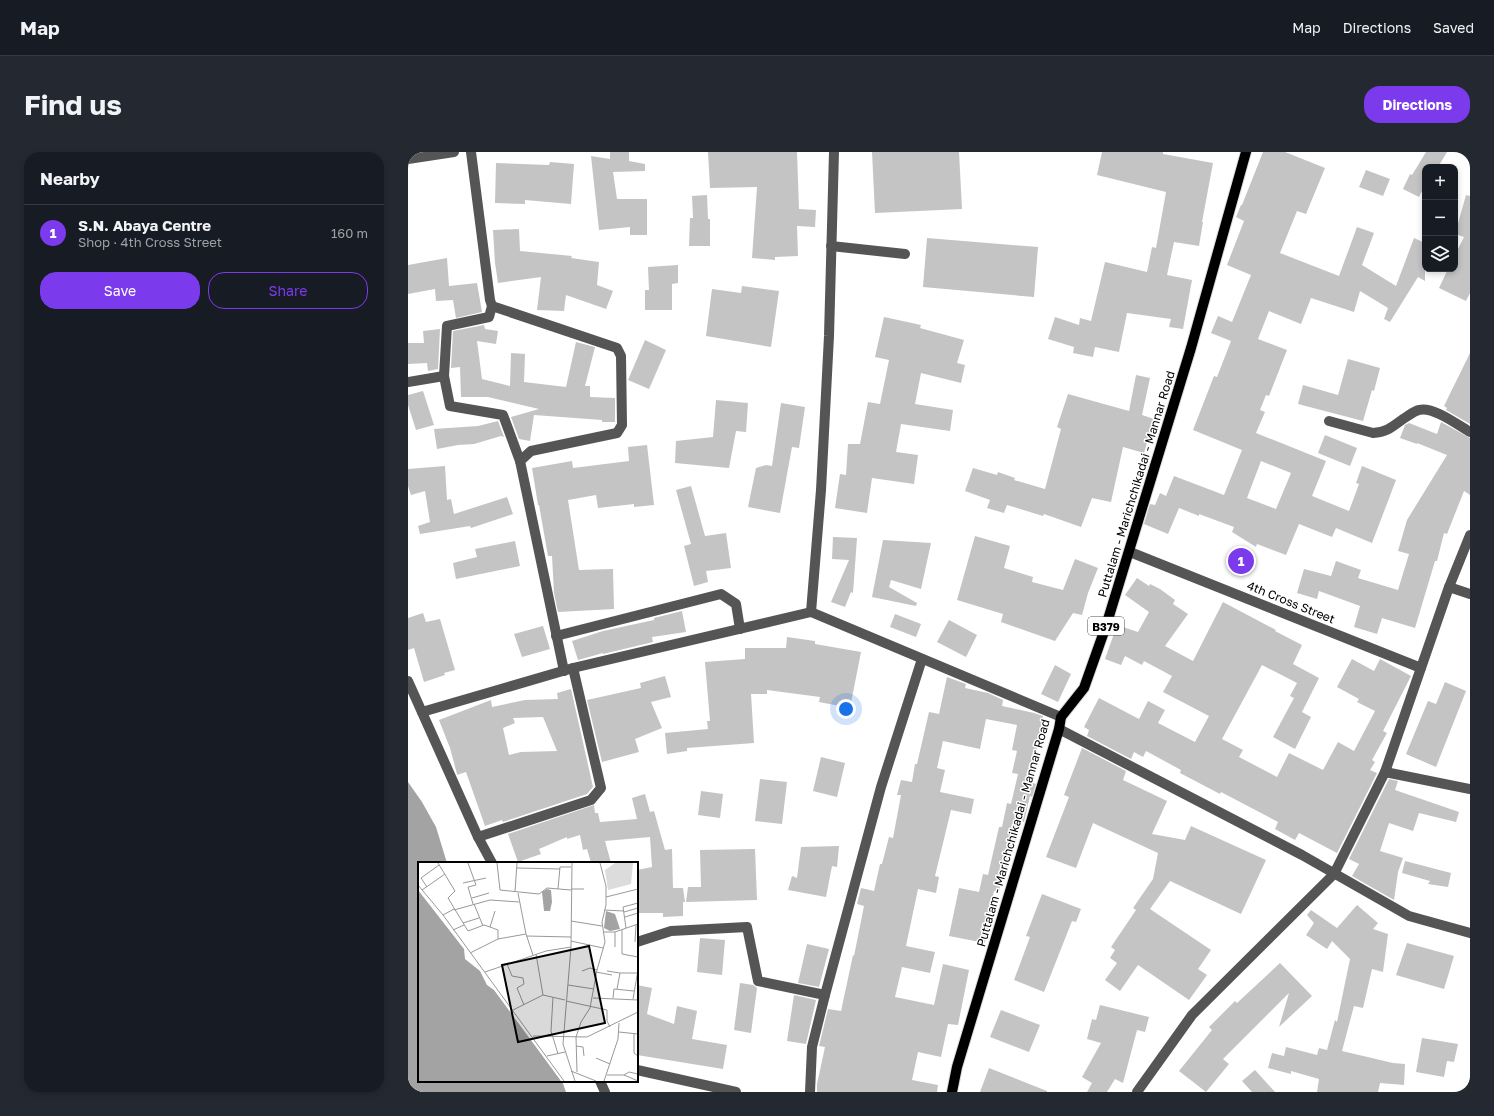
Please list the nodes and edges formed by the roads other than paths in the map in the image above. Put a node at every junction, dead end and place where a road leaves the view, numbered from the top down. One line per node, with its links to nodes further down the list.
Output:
1 (454, 152): 5 (street)
2 (471, 152): 8 (street)
3 (834, 152): 6 (street)
4 (1246, 152): 15 (main road, Puttalam - Marichchikadai - Mannar Road / B379)
5 (408, 159)
6 (831, 246): 7 (street); 18 (street)
7 (905, 254)
8 (492, 306): 9 (street); 13 (street)
9 (444, 376): 10 (street); 13 (street)
10 (408, 382)
11 (1329, 421): 12 (street)
12 (1470, 432)
13 (520, 461): 20 (street)
14 (1470, 534): 16 (street)
15 (1130, 552): 22 (street, 4th Cross Street); 26 (main road, Puttalam - Marichchikadai - Mannar Road / B379)
16 (1448, 587): 17 (street); 22 (street)
17 (1470, 594)
18 (811, 612): 19 (street); 21 (street)
19 (740, 629): 20 (street); 23 (street)
20 (556, 636): 23 (street)
21 (922, 658): 26 (street); 35 (street)
22 (1421, 668): 28 (street)
23 (568, 670): 25 (street); 30 (street)
24 (408, 681): 25 (street)
25 (422, 712): 30 (street)
26 (1061, 717): 27 (main road, Puttalam - Marichchikadai - Mannar Road / B379)
27 (1059, 729): 32 (street); 41 (main road, Puttalam - Marichchikadai - Mannar Road / B379)
28 (1385, 772): 29 (street); 32 (street)
29 (1470, 790)
30 (478, 837): 31 (street)
31 (491, 862)
32 (1334, 874): 33 (street); 42 (street)
33 (1470, 933)
34 (638, 942): 35 (street)
35 (825, 995): 40 (street)
36 (638, 1070): 39 (street)
37 (600, 1082): 38 (street)
38 (604, 1092)
39 (736, 1092)
40 (810, 1092)
41 (952, 1092)
42 (1137, 1092)

